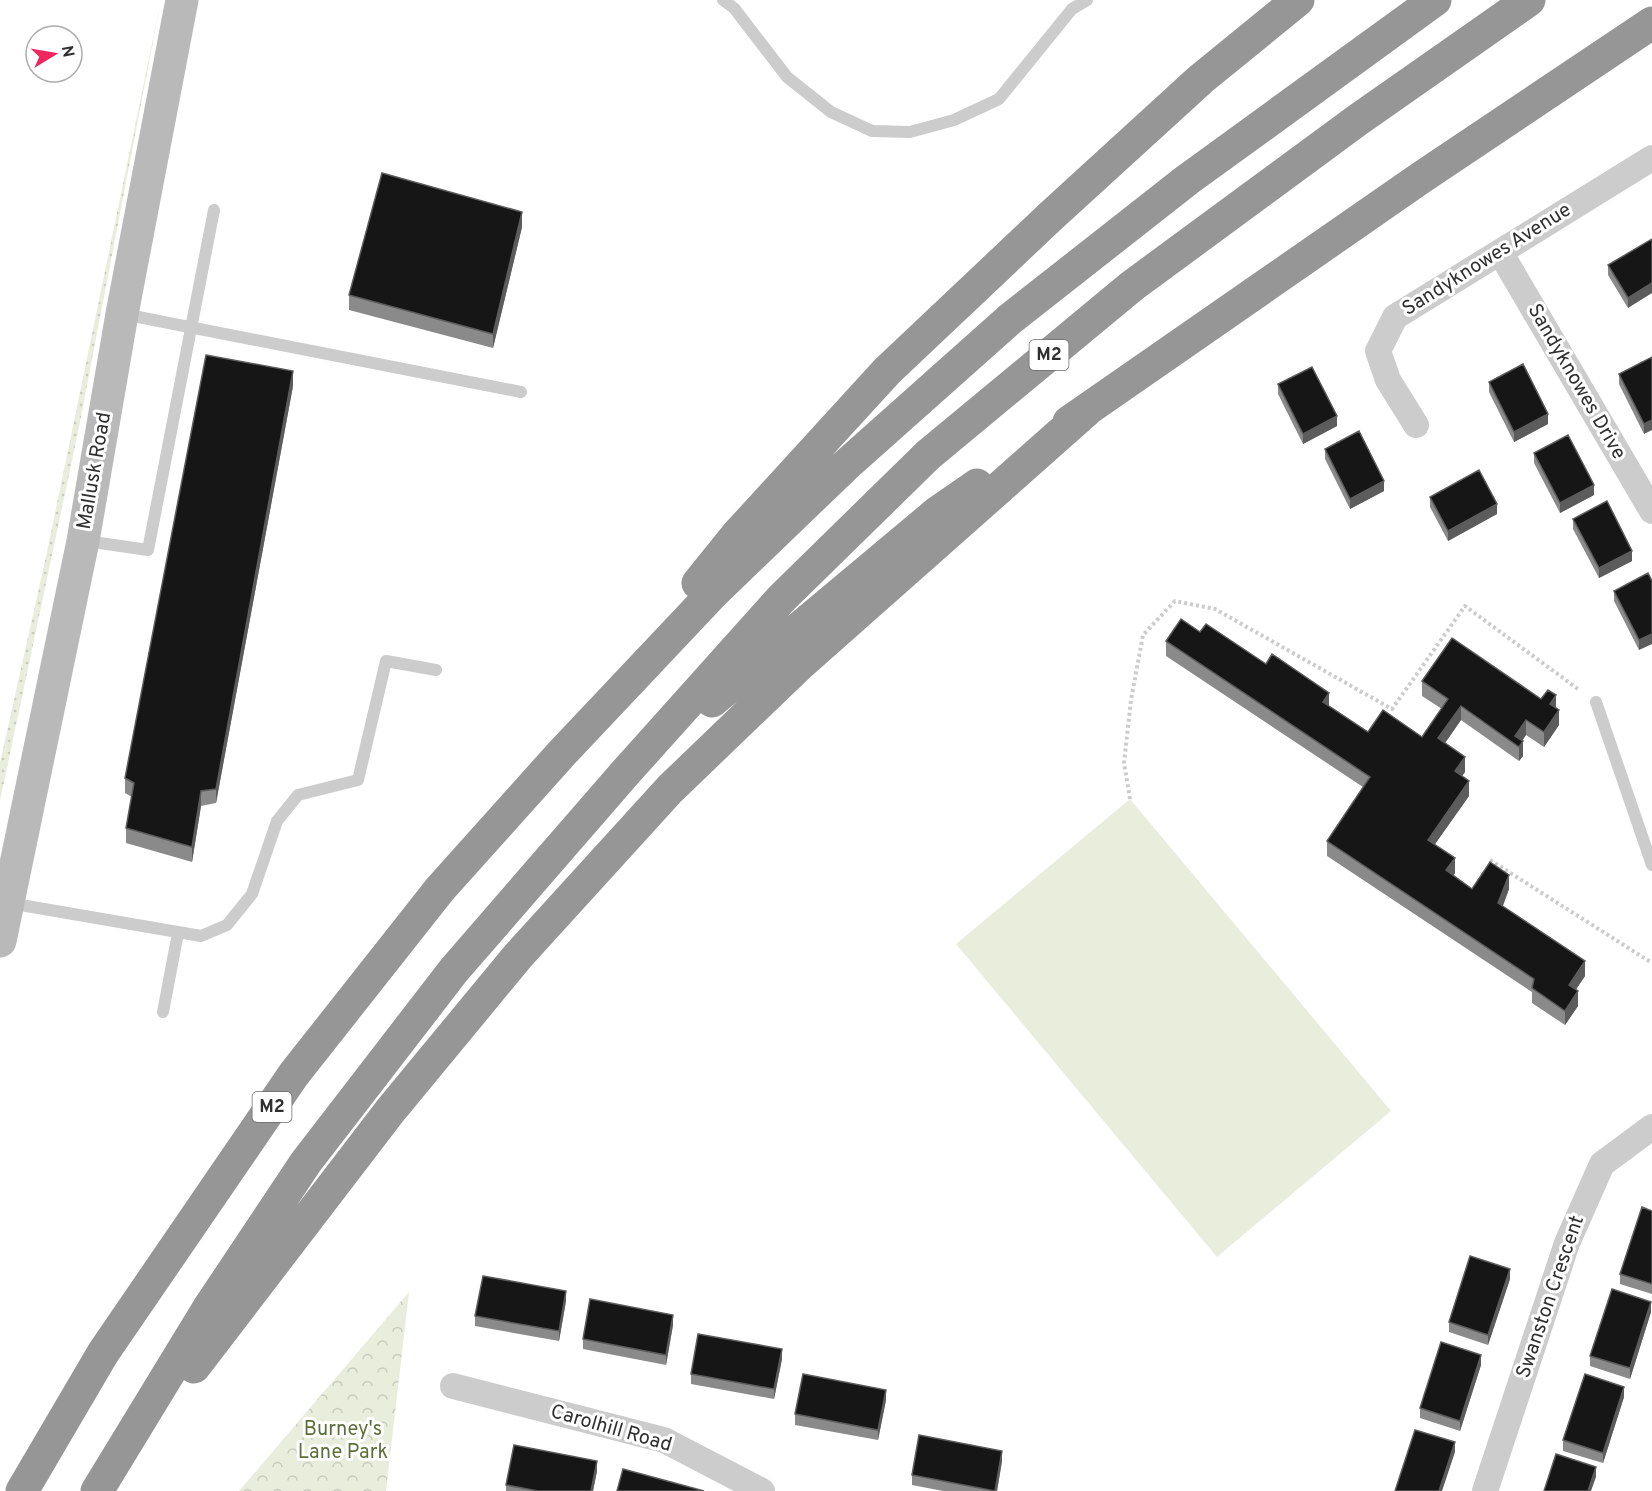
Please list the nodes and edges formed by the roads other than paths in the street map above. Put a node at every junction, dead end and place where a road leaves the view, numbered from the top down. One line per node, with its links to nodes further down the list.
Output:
1 (182, 0): 11 (main road, Mallusk Road)
2 (1087, 0): 6 (lane)
3 (1298, 0): 20 (highway)
4 (1436, 0): 20 (highway, M2)
5 (1529, 0): 21 (highway, M2)
6 (731, 3)
7 (1652, 23): 14 (highway)
8 (1652, 158): 10 (street, Sandyknowes Avenue)
9 (214, 210): 12 (lane)
10 (1500, 252): 15 (street, Sandyknowes Avenue); 16 (street, Sandyknowes Drive)
11 (122, 314): 12 (lane); 17 (main road, Mallusk Road)
12 (192, 327): 13 (lane); 17 (lane)
13 (521, 392)
14 (1086, 411): 21 (highway); 30 (highway)
15 (1416, 425)
16 (1652, 511)
17 (83, 541): 23 (main road, Mallusk Road)
18 (436, 670): 24 (lane)
19 (1596, 702): 22 (lane)
20 (562, 753): 29 (highway, M2)
21 (625, 773): 30 (highway, M2)
22 (1652, 865)
23 (8, 903): 24 (lane); 25 (main road, Mallusk Road)
24 (178, 933): 26 (lane)
25 (0, 941)
26 (163, 1012)
27 (1652, 1128): 32 (street, Swanston Crescent)
28 (453, 1386): 31 (street, Carolhill Road)
29 (22, 1491)
30 (98, 1491)
31 (762, 1491)
32 (1485, 1491)

